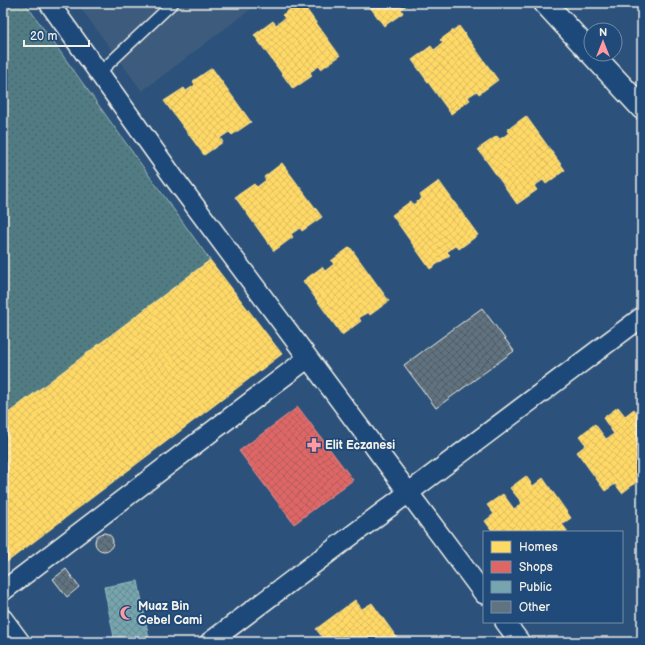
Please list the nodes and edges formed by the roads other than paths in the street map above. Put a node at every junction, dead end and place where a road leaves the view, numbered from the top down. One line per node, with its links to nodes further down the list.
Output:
1 (49, 3): 6 (street)
2 (173, 3): 6 (lane)
3 (545, 3): 4 (street)
4 (583, 43)
5 (600, 62): 7 (street)
6 (99, 73): 9 (street)
7 (642, 108)
8 (642, 317): 10 (street)
9 (308, 358): 10 (street); 11 (street)
10 (408, 493): 12 (street); 16 (street)
11 (3, 591)
12 (483, 593)
13 (3, 619): 15 (street)
14 (506, 623): 17 (street)
15 (20, 642)
16 (210, 642)
17 (520, 642)

